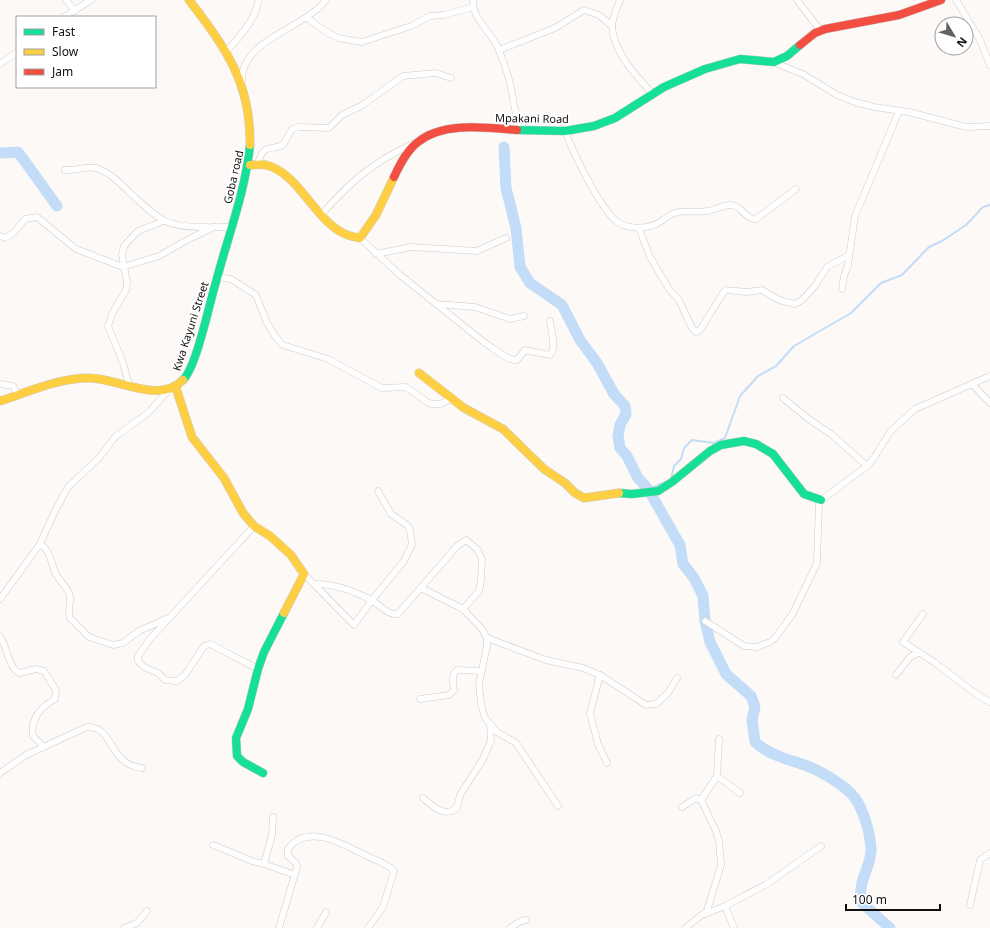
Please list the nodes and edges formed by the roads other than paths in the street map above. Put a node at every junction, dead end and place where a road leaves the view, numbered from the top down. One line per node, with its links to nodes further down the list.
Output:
1 (66, 0): 11 (street)
2 (91, 0): 11 (street)
3 (190, 0): 17 (street, Goba road)
4 (258, 0): 17 (street)
5 (326, 0): 13 (street)
6 (620, 0): 14 (street)
7 (797, 0): 15 (street)
8 (941, 0): 15 (street)
9 (956, 0): 21 (street)
10 (472, 2): 13 (street); 16 (street)
11 (75, 11): 12 (street)
12 (66, 16)
13 (307, 18): 23 (street)
14 (612, 26): 16 (street); 24 (street)
15 (820, 30): 19 (street)
16 (499, 50): 27 (street)
17 (226, 52): 23 (street, Goba road)
18 (16, 53): 20 (street)
19 (772, 62): 24 (street, Mpakani Road); 25 (street)
20 (0, 64)
21 (990, 65)
22 (451, 78): 30 (street)
23 (242, 84): 30 (street, Goba road)
24 (653, 94): 28 (street, Mpakani Road)
25 (900, 111): 26 (street); 42 (street)
26 (990, 126)
27 (524, 130): 28 (street, Mpakani Road); 29 (street, Mpakani Road)
28 (564, 131): 37 (street)
29 (418, 142): 33 (street); 39 (street, Mpakani Road)
30 (254, 164): 33 (street); 35 (street, Goba road)
31 (66, 170): 34 (street)
32 (796, 189): 37 (street)
33 (322, 214): 39 (street)
34 (164, 221): 36 (street); 43 (street)
35 (233, 226): 36 (street); 44 (street, Goba road)
36 (214, 227): 43 (street)
37 (638, 228): 42 (street)
38 (0, 236): 43 (street)
39 (360, 238): 41 (street)
40 (506, 238): 41 (street)
41 (376, 254): 46 (street)
42 (849, 256): 45 (street)
43 (123, 266): 53 (street)
44 (217, 278): 54 (street, Kwa Kayuni Street); 57 (street)
45 (842, 289)
46 (436, 304): 47 (street); 48 (street)
47 (524, 316)
48 (550, 321)
49 (419, 372): 57 (street)
50 (990, 376): 52 (street)
51 (0, 384): 55 (street)
52 (972, 384): 59 (street); 60 (street)
53 (129, 385): 54 (street); 55 (street)
54 (172, 390): 63 (street); 64 (street)
55 (18, 395): 58 (street)
56 (783, 398): 60 (street)
57 (451, 399): 62 (street)
58 (0, 401)
59 (990, 403)
60 (867, 466): 62 (street)
61 (378, 491): 69 (street)
62 (820, 500): 73 (street)
63 (254, 526): 65 (street); 72 (street)
64 (40, 544): 68 (street); 72 (street)
65 (304, 574): 66 (street); 77 (street)
66 (316, 584): 69 (street); 69 (street)
67 (421, 588): 69 (street); 70 (street); 70 (street)
68 (0, 599)
69 (372, 600)
70 (463, 609): 75 (street)
71 (923, 614): 76 (street)
72 (170, 618): 77 (street)
73 (705, 622)
74 (0, 637): 86 (street)
75 (487, 638): 78 (street); 79 (street)
76 (918, 652): 80 (street); 83 (street)
77 (258, 669): 90 (street)
78 (481, 672): 82 (street); 84 (street)
79 (600, 675): 81 (street); 87 (street)
80 (896, 675)
81 (677, 678)
82 (420, 699)
83 (990, 702)
84 (490, 725): 93 (street); 95 (street)
85 (719, 740): 91 (street)
86 (43, 746): 88 (street); 89 (street)
87 (606, 763)
88 (142, 768)
89 (0, 773)
90 (263, 774)
91 (717, 776): 92 (street); 94 (street)
92 (740, 793)
93 (423, 798)
94 (701, 800): 96 (street); 107 (street)
95 (558, 806)
96 (682, 807)
97 (273, 818): 101 (street)
98 (213, 845): 101 (street)
99 (821, 846): 104 (street)
100 (990, 853): 103 (street)
101 (264, 864): 102 (street)
102 (295, 875): 110 (street); 112 (street)
103 (970, 905)
104 (725, 906): 107 (street); 115 (street)
105 (147, 911): 109 (street)
106 (326, 912): 111 (street)
107 (705, 914): 114 (street)
108 (526, 920): 113 (street)
109 (124, 928)
110 (279, 928)
111 (317, 928)
112 (368, 928)
113 (510, 928)
114 (685, 928)
115 (734, 928)

